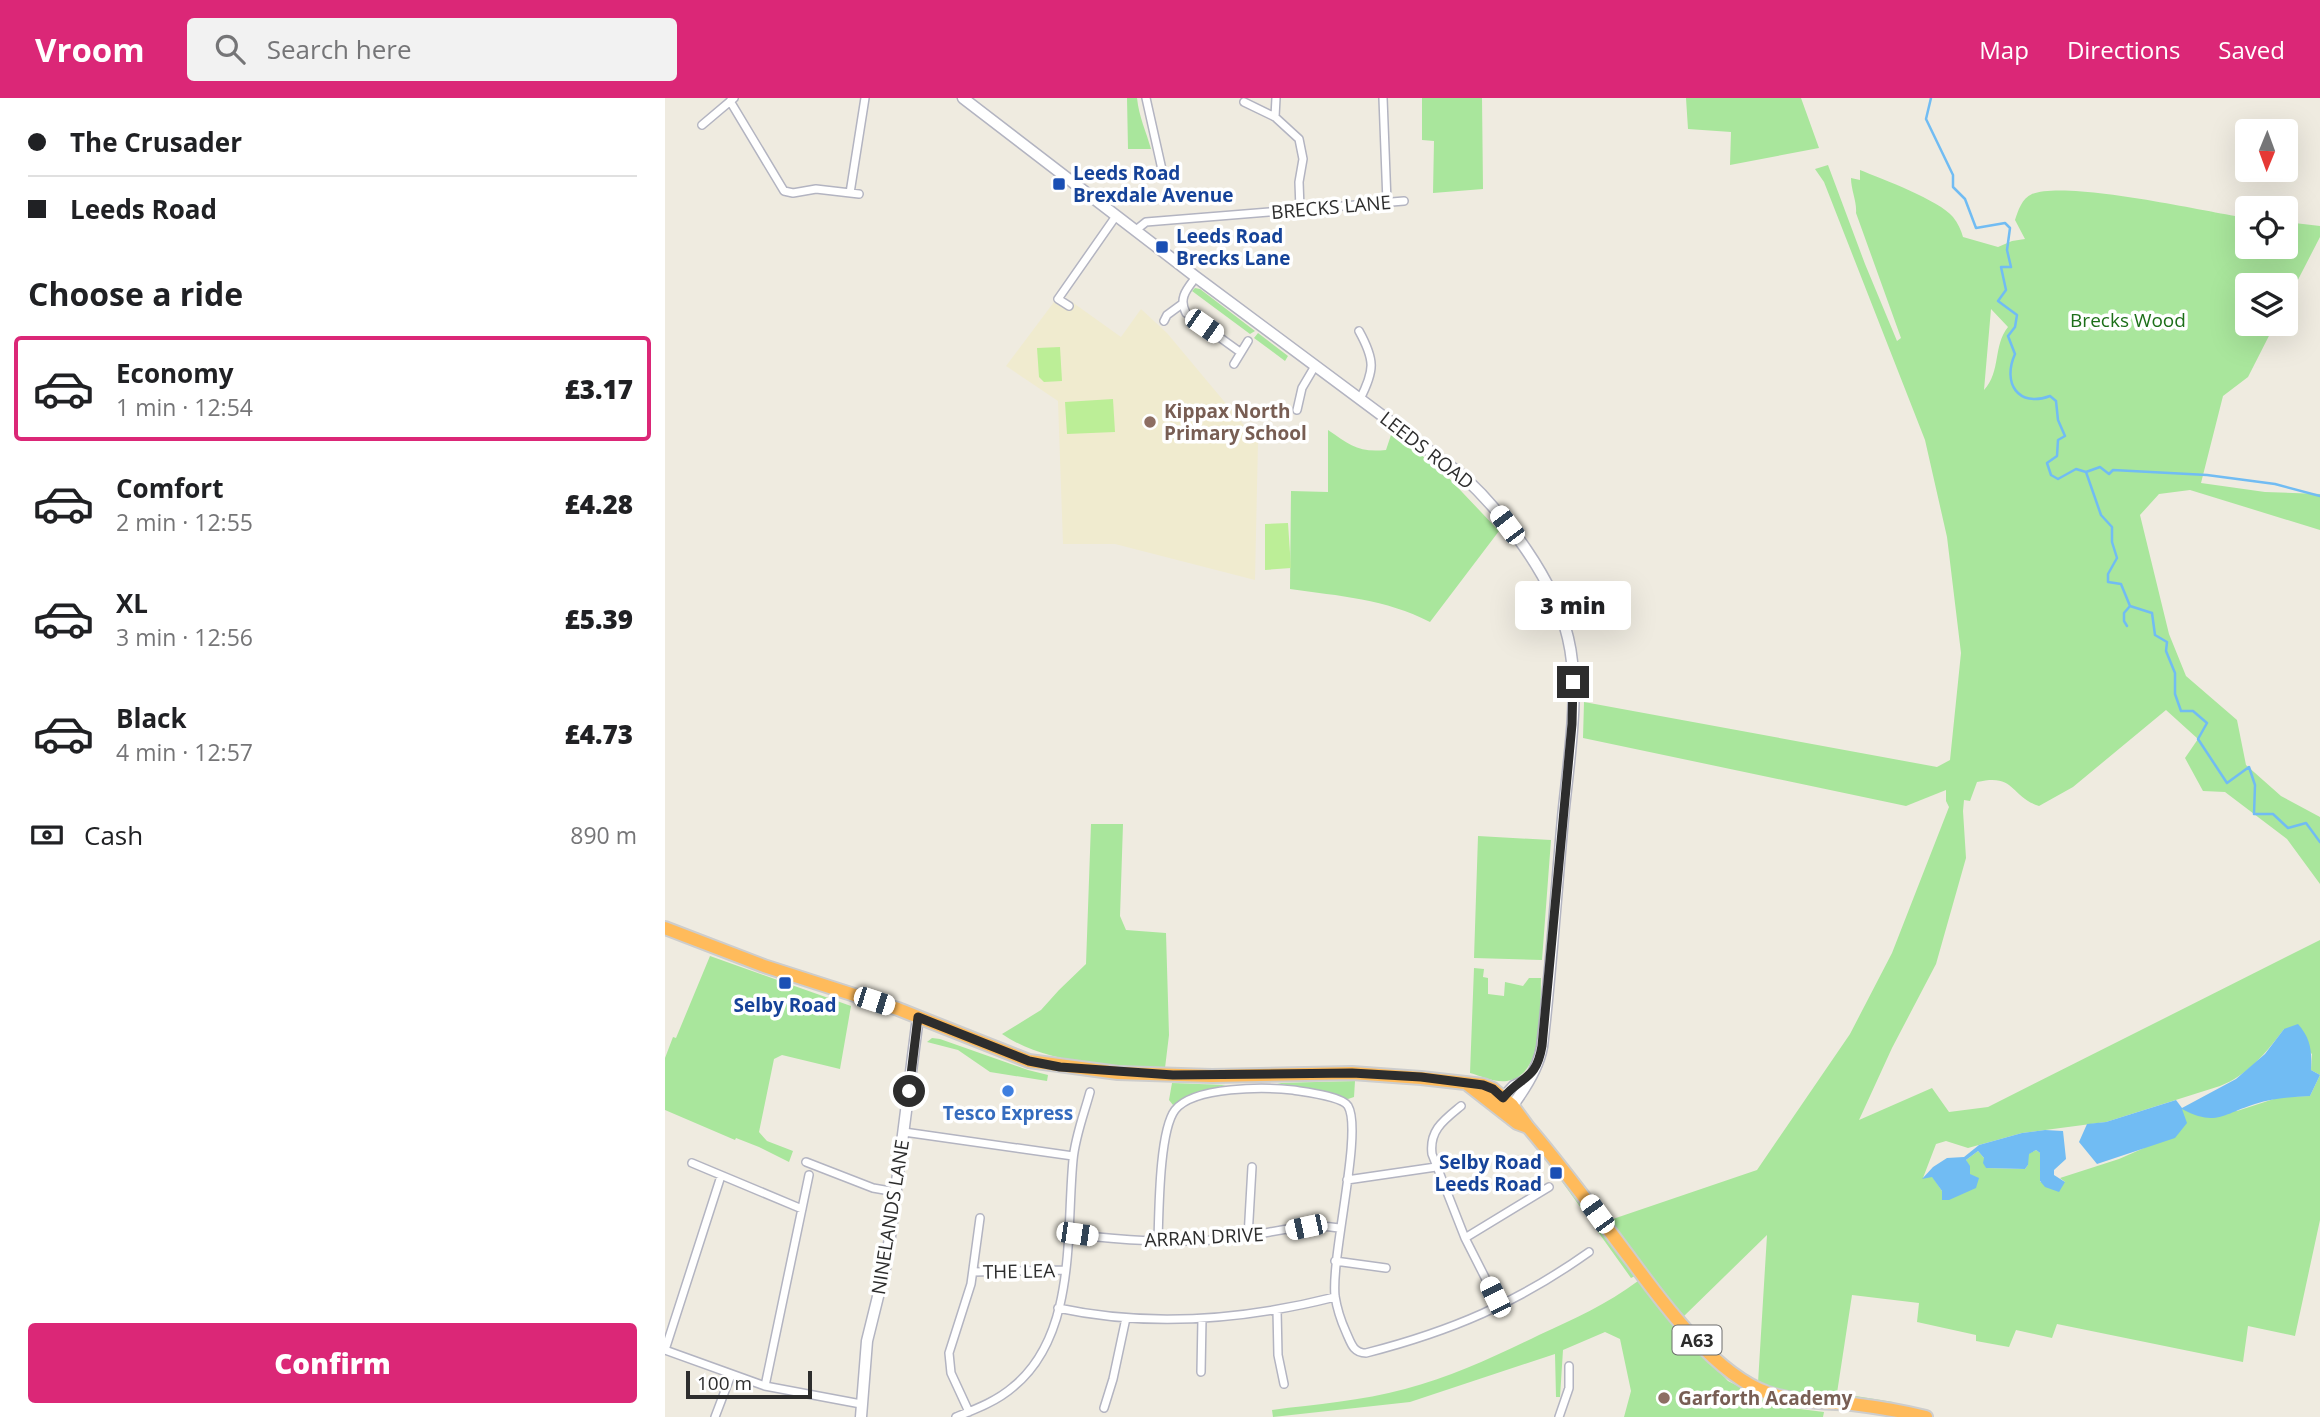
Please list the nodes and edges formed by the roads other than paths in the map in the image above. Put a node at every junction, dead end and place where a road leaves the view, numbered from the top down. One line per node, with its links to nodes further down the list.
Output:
1 (865, 98): 11 (street)
2 (963, 98): 16 (main road, LEEDS ROAD)
3 (1146, 98): 10 (street)
4 (1276, 98): 8 (street)
5 (1383, 98): 14 (street)
6 (732, 100): 9 (street); 11 (street)
7 (1244, 102): 8 (street)
8 (1275, 117): 15 (street)
9 (702, 125)
10 (1163, 174)
11 (850, 193): 12 (street)
12 (859, 194)
13 (1404, 201): 14 (street, BRECKS LANE)
14 (1387, 202): 15 (street, BRECKS LANE)
15 (1300, 209): 17 (street, BRECKS LANE)
16 (1116, 216): 17 (main road, LEEDS ROAD); 20 (street)
17 (1136, 230): 18 (main road, LEEDS ROAD)
18 (1196, 277): 19 (street); 26 (main road, LEEDS ROAD)
19 (1182, 304): 21 (street); 24 (street)
20 (1069, 306)
21 (1164, 321)
22 (1359, 331): 27 (street)
23 (1248, 341): 24 (street)
24 (1240, 352): 25 (street)
25 (1234, 364)
26 (1315, 366): 27 (main road, LEEDS ROAD); 28 (street)
27 (1360, 399): 33 (main road, LEEDS ROAD)
28 (1297, 410)
29 (666, 930): 30 (highway, A63)
30 (918, 1017): 33 (highway, A63); 34 (main road, NINELANDS LANE)
31 (1090, 1092): 35 (street)
32 (1461, 1106): 39 (street)
33 (1504, 1106): 76 (highway, A63)
34 (904, 1132): 35 (street); 44 (main road, NINELANDS LANE)
35 (1073, 1156): 48 (street)
36 (806, 1162): 44 (street)
37 (692, 1163): 41 (street)
38 (1252, 1167): 49 (street)
39 (1436, 1167): 42 (street); 50 (street)
40 (809, 1175): 45 (street)
41 (721, 1176): 45 (street); 63 (street)
42 (1347, 1180): 47 (street); 51 (street)
43 (1549, 1187): 50 (street)
44 (896, 1192): 69 (main road, NINELANDS LANE)
45 (802, 1209): 68 (street)
46 (980, 1218): 56 (street)
47 (1339, 1228): 49 (street, ARRAN DRIVE); 53 (street)
48 (1069, 1234): 51 (street, ARRAN DRIVE); 55 (street)
49 (1248, 1237): 51 (street, ARRAN DRIVE)
50 (1465, 1238): 58 (street)
51 (1158, 1241)
52 (1589, 1252): 58 (street)
53 (1335, 1261): 54 (street); 57 (street)
54 (1386, 1268)
55 (1065, 1270): 56 (street, THE LEA); 59 (street)
56 (973, 1272): 71 (street)
57 (1335, 1297): 58 (street); 60 (street)
58 (1500, 1307)
59 (1058, 1308): 61 (street); 71 (street)
60 (1277, 1310): 62 (street); 67 (street)
61 (1126, 1318): 62 (street); 70 (street)
62 (1202, 1319): 65 (street)
63 (665, 1350): 66 (street)
64 (1569, 1366): 75 (street)
65 (1201, 1372)
66 (731, 1374): 68 (street); 72 (street)
67 (1284, 1384)
68 (765, 1386): 69 (street)
69 (861, 1404): 73 (main road, NINELANDS LANE)
70 (1104, 1408)
71 (969, 1412): 74 (street)
72 (715, 1417)
73 (860, 1417)
74 (956, 1417)
75 (1559, 1417)
76 (1926, 1417)

